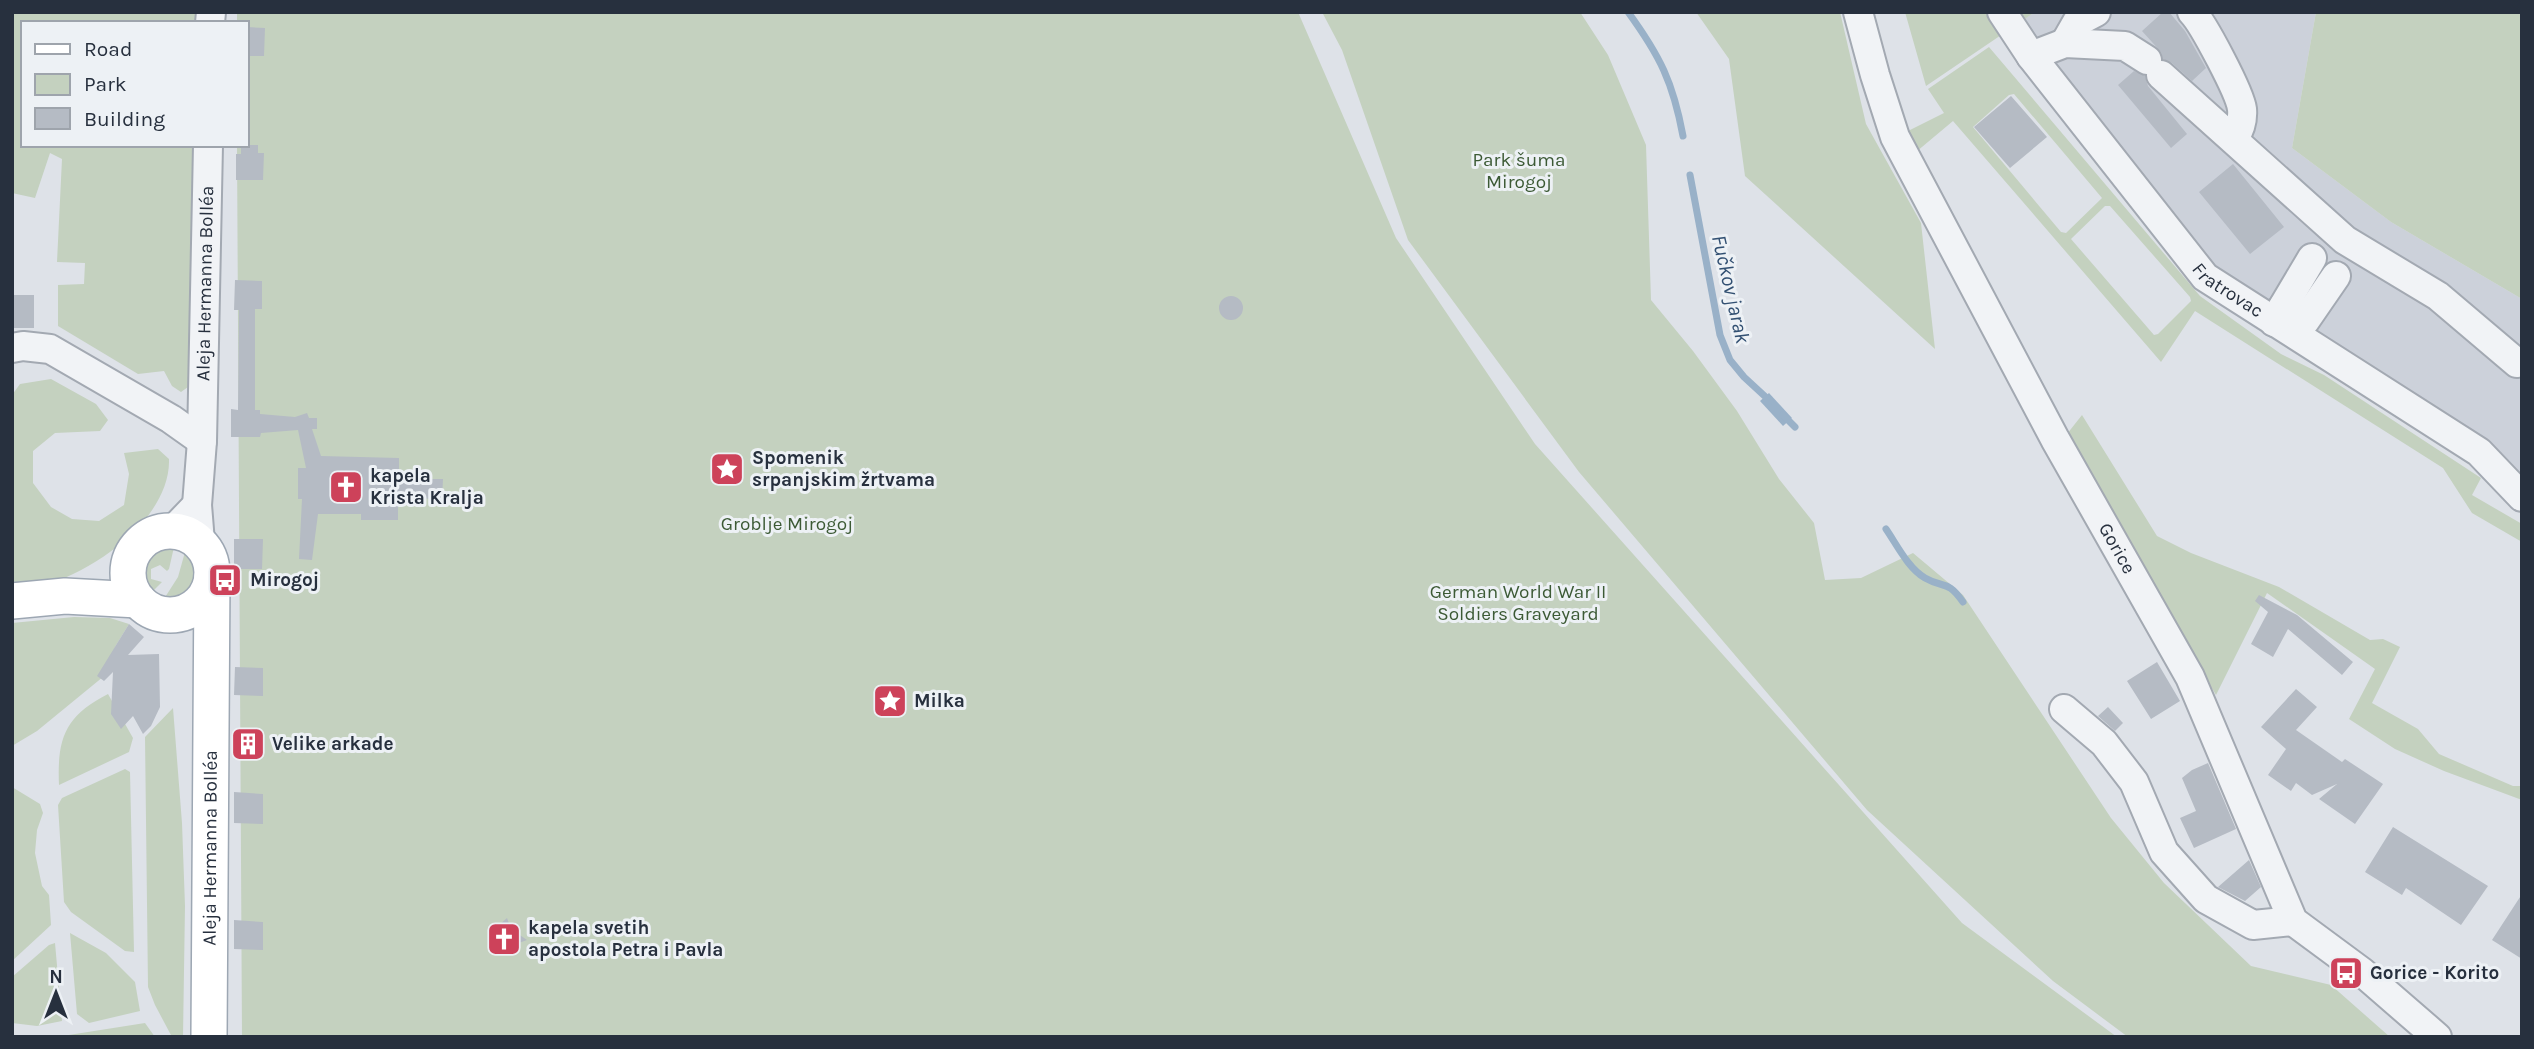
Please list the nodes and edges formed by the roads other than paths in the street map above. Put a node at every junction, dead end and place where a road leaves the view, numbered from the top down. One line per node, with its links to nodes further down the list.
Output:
1 (1858, 12): 25 (street, Gorice)
2 (2002, 12): 6 (street, Fratrovac)
3 (2096, 12): 5 (street)
4 (2192, 12): 7 (street)
5 (2065, 43): 6 (street); 7 (street)
6 (2031, 57): 11 (street, Fratrovac)
7 (2234, 139): 13 (street)
8 (208, 147): 14 (street, Aleja Hermanna Bolléa)
9 (2312, 258): 11 (street)
10 (2336, 276): 11 (street)
11 (2279, 314): 15 (street, Fratrovac)
12 (12, 348): 14 (street)
13 (2517, 363)
14 (202, 441): 16 (street, Aleja Hermanna Bolléa)
15 (2522, 497)
16 (186, 537): 17 (main road); 18 (main road)
17 (133, 552): 19 (main road); 20 (main road)
18 (212, 576): 22 (main road); 23 (main road, Aleja Hermanna Bolléa)
19 (65, 596): 20 (main road); 21 (main road)
20 (138, 600): 22 (main road)
21 (12, 601)
22 (169, 615): 23 (main road)
23 (211, 660): 26 (main road, Aleja Hermanna Bolléa)
24 (2064, 709): 25 (street)
25 (2293, 921): 27 (street)
26 (209, 1037)
27 (2437, 1037)

